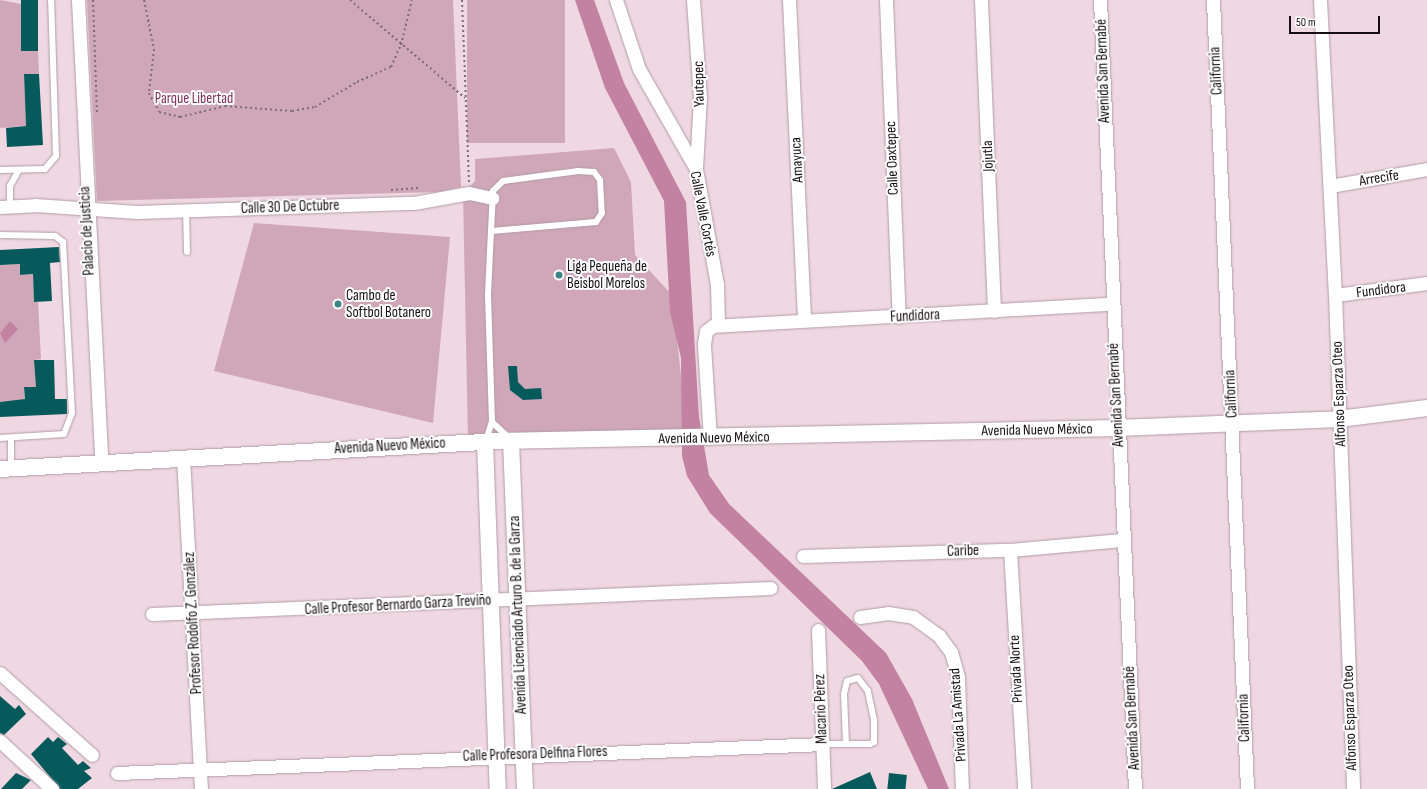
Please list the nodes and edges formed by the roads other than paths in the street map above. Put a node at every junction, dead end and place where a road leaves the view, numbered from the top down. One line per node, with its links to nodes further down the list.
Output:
1 (51, 0): 14 (lane)
2 (78, 0): 18 (street, Palacio de Justicia)
3 (616, 0): 11 (street, Calle Valle Cortés)
4 (693, 0): 11 (street, Yautepec)
5 (789, 0): 28 (street, Amayuca)
6 (886, 0): 27 (street, Calle Oaxtepec)
7 (981, 0): 26 (street, Jojutla)
8 (1100, 0): 25 (street, Avenida San Bernabé)
9 (1213, 0): 33 (street, California)
10 (1320, 0): 15 (street, Alfonso Esparza Oteo)
11 (696, 168): 29 (street, Calle Valle Cortés)
12 (1427, 169): 15 (street, Arrecife)
13 (0, 170): 14 (lane)
14 (19, 170): 17 (lane)
15 (1330, 186): 24 (street, Alfonso Esparza Oteo)
16 (492, 198): 19 (street, Calle 30 De Octubre); 20 (lane); 20 (lane)
17 (5, 206): 18 (street, Calle 30 De Octubre)
18 (86, 209): 19 (street, Calle 30 De Octubre); 41 (street, Palacio de Justicia)
19 (186, 210): 22 (lane)
20 (491, 232): 32 (lane)
21 (0, 235): 36 (lane)
22 (187, 252)
23 (1427, 283): 24 (street, Fundidora)
24 (1335, 295): 31 (street, Alfonso Esparza Oteo)
25 (1112, 304): 26 (street, Fundidora); 34 (street, Avenida San Bernabé)
26 (994, 311): 27 (street, Fundidora)
27 (899, 317): 28 (street, Fundidora)
28 (804, 320): 29 (street, Fundidora)
29 (718, 324): 37 (street)
30 (1427, 408): 31 (street, Avenida Nuevo México)
31 (1339, 418): 33 (street, Avenida Nuevo México); 71 (street, Alfonso Esparza Oteo)
32 (492, 422): 38 (lane); 39 (lane)
33 (1233, 422): 34 (street, Avenida Nuevo México); 70 (street, California)
34 (1118, 428): 37 (street, Avenida Nuevo México); 43 (street, Avenida San Bernabé)
35 (0, 438): 36 (lane)
36 (11, 438): 42 (lane)
37 (708, 438): 38 (street, Avenida Nuevo México)
38 (511, 441): 39 (street, Avenida Nuevo México); 47 (street, Avenida Licenciado Arturo B. de la Garza)
39 (485, 442): 40 (street, Avenida Nuevo México); 48 (street, Avenida Licenciado Arturo B. de la Garza)
40 (183, 457): 41 (street, Avenida Nuevo México); 49 (street, Profesor Rodolfo Z. González)
41 (100, 462): 42 (street, Avenida Nuevo México)
42 (6, 468)
43 (1122, 540): 44 (street, Caribe); 69 (street, Avenida San Bernabé)
44 (1010, 550): 45 (street, Caribe); 68 (street, Privada Norte)
45 (803, 556)
46 (770, 588): 47 (street, Calle Profesor Bernardo Garza Treviño)
47 (518, 599): 48 (street, Calle Profesor Bernardo Garza Treviño); 57 (street, Avenida Licenciado Arturo B. de la Garza)
48 (491, 601): 49 (street, Calle Profesor Bernardo Garza Treviño); 59 (street, Avenida Licenciado Arturo B. de la Garza)
49 (194, 613): 50 (street, Calle Profesor Bernardo Garza Treviño); 60 (street, Profesor Rodolfo Z. González)
50 (152, 614)
51 (860, 617): 67 (street, Privada La Amistad)
52 (818, 630): 55 (street, Macario Pérez)
53 (0, 673): 58 (street)
54 (0, 741): 62 (street)
55 (822, 744): 56 (lane, Calle Profesora Delfina Flores); 57 (street, Calle Profesora Delfina Flores); 66 (street, Macario Pérez)
56 (846, 744): 56 (lane, Calle Profesora Delfina Flores)
57 (524, 754): 59 (street, Calle Profesora Delfina Flores); 65 (street, Avenida Licenciado Arturo B. de la Garza)
58 (92, 755)
59 (497, 755): 60 (street, Calle Profesora Delfina Flores); 64 (street, Avenida Licenciado Arturo B. de la Garza)
60 (200, 769): 61 (street, Calle Profesora Delfina Flores); 63 (street, Profesor Rodolfo Z. González)
61 (117, 772)
62 (52, 789)
63 (201, 789)
64 (498, 789)
65 (525, 789)
66 (824, 789)
67 (962, 789)
68 (1024, 789)
69 (1135, 789)
70 (1247, 789)
71 (1353, 789)

